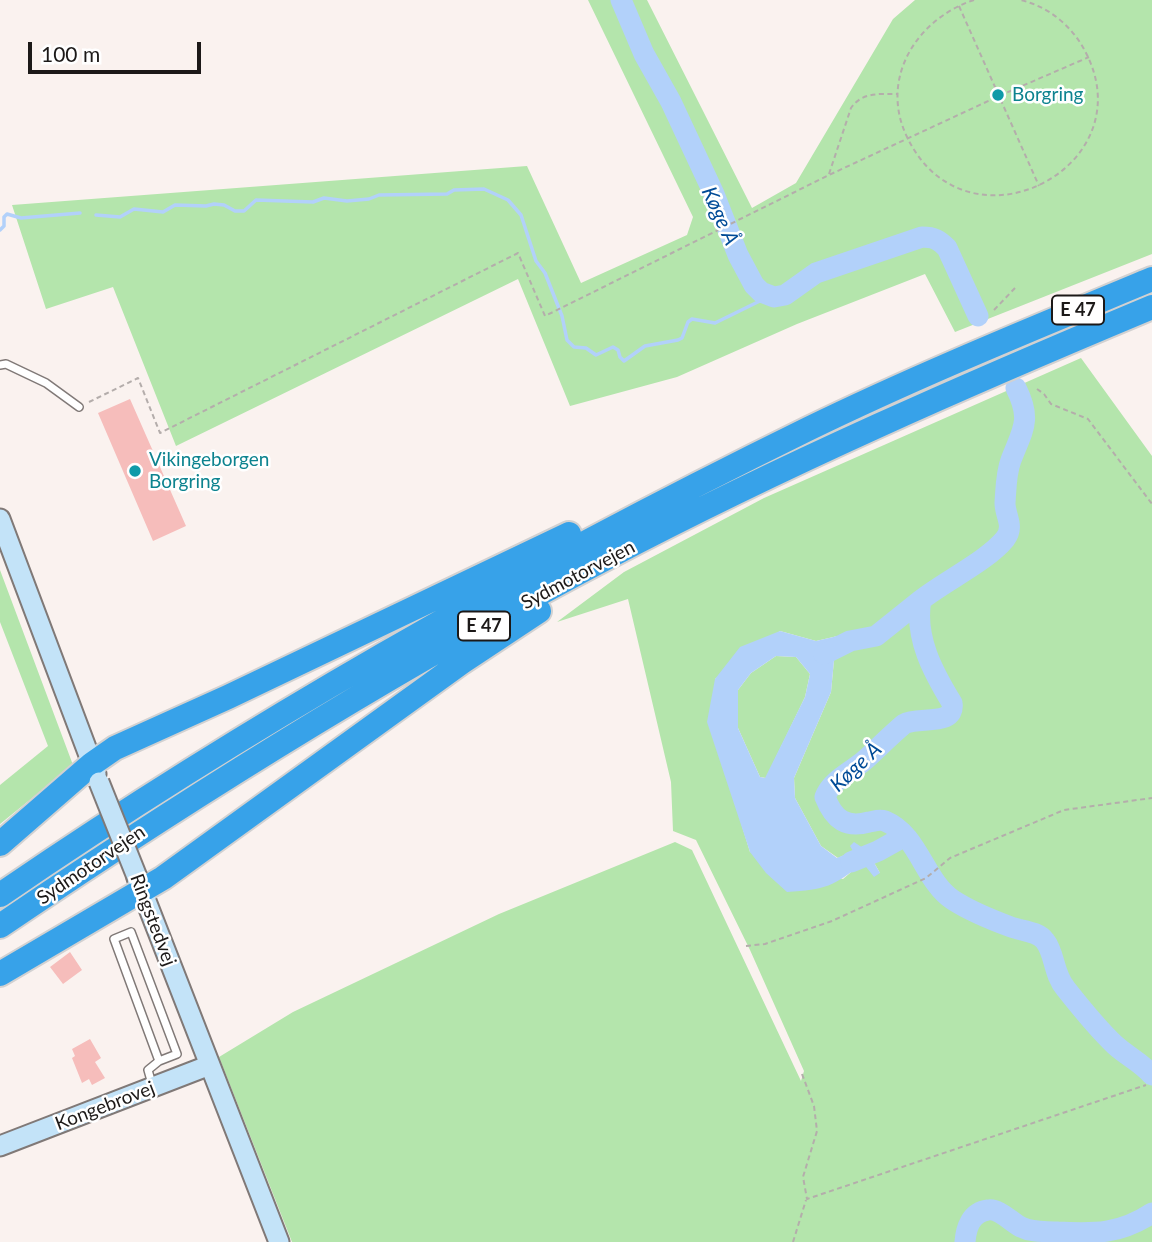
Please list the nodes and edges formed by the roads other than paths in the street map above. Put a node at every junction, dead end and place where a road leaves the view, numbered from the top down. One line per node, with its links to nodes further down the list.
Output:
1 (1152, 279): 5 (highway, Sydmotorvejen / E 47)
2 (1152, 307): 6 (highway, Sydmotorvejen / E 47)
3 (0, 366): 4 (lane)
4 (79, 407)
5 (809, 429): 8 (highway); 11 (highway, Sydmotorvejen / E 47)
6 (805, 459): 10 (highway); 12 (highway, Sydmotorvejen / E 47)
7 (0, 519): 8 (main road, Ringstedvej)
8 (96, 773): 9 (highway); 10 (main road, Ringstedvej, bridge)
9 (0, 844)
10 (139, 884): 13 (highway); 15 (main road, Ringstedvej)
11 (0, 895)
12 (0, 926)
13 (0, 974)
14 (159, 1061): 14 (lane); 16 (lane)
15 (210, 1065): 16 (main road, Kongebrovej); 18 (main road, Ringstedvej)
16 (154, 1088): 17 (main road, Kongebrovej)
17 (0, 1146)
18 (279, 1242)

